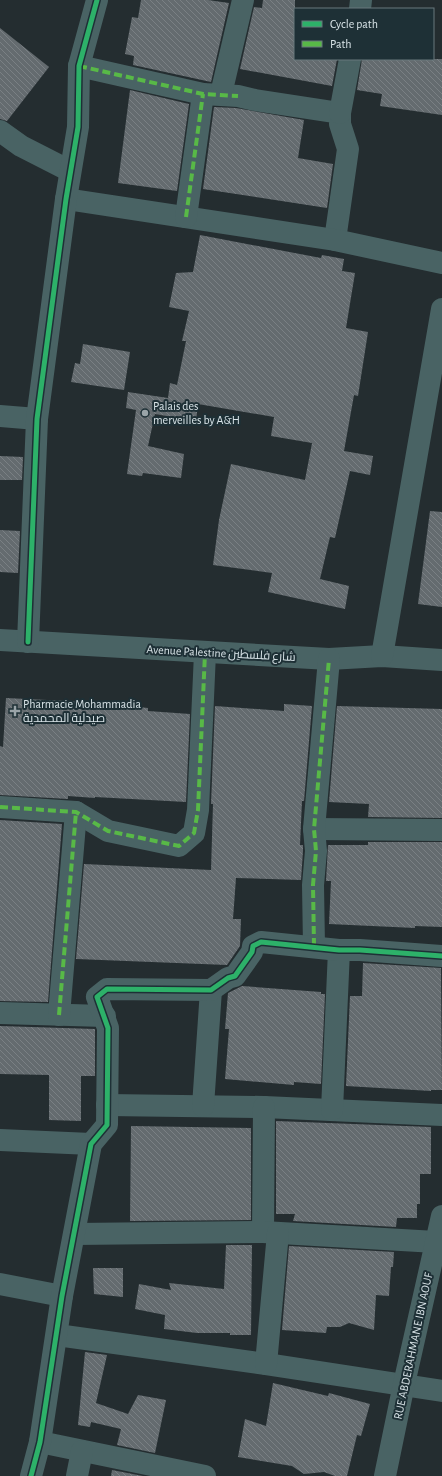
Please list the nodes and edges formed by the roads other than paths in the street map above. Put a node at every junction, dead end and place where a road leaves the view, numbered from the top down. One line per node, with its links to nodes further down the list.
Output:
1 (97, 0): 4 (street)
2 (243, 0): 5 (street)
3 (350, 60): 6 (street)
4 (79, 66): 5 (street); 8 (street)
5 (212, 94): 6 (street); 10 (street)
6 (340, 113): 11 (street)
7 (0, 131): 8 (street)
8 (70, 171): 9 (street)
9 (66, 199): 10 (street); 15 (street)
10 (186, 217): 11 (street)
11 (335, 240): 12 (street)
12 (442, 263)
13 (442, 309): 19 (street)
14 (0, 416): 15 (street)
15 (37, 419): 17 (street)
16 (0, 640): 17 (street, Avenue Palestine شارع فلسطين)
17 (28, 642): 18 (street, Avenue Palestine شارع فلسطين)
18 (205, 653): 20 (street, Avenue Palestine شارع فلسطين); 23 (street)
19 (382, 656): 20 (street, Avenue Palestine شارع فلسطين); 21 (street, Avenue Palestine شارع فلسطين)
20 (329, 659): 24 (street)
21 (442, 660)
22 (0, 807): 23 (street)
23 (76, 812): 31 (street)
24 (314, 828): 25 (street); 26 (street)
25 (442, 830)
26 (314, 946): 27 (street); 29 (street)
27 (339, 950): 28 (street); 36 (street)
28 (442, 956)
29 (211, 990): 32 (street); 34 (street)
30 (0, 1013): 31 (street)
31 (59, 1015): 32 (street)
32 (105, 1016): 33 (street)
33 (107, 1104): 34 (street); 39 (street)
34 (203, 1106): 35 (street)
35 (264, 1107): 36 (street); 41 (street)
36 (332, 1110): 37 (street)
37 (442, 1115)
38 (0, 1140): 39 (street)
39 (91, 1144): 42 (street)
40 (442, 1216): 43 (street, RUE ABDERAHMANE IBN AOUF)
41 (270, 1233): 42 (street); 43 (street); 47 (street)
42 (75, 1234): 45 (street)
43 (436, 1242): 48 (street, RUE ABDERAHMANE IBN AOUF)
44 (0, 1284): 45 (street)
45 (62, 1296): 46 (street)
46 (57, 1335): 47 (street); 50 (street)
47 (266, 1364): 48 (street)
48 (404, 1384): 49 (street); 55 (street, RUE ABDERAHMANE IBN AOUF)
49 (442, 1391)
50 (40, 1442): 51 (street); 52 (street)
51 (82, 1451): 53 (street); 54 (street)
52 (31, 1476)
53 (77, 1476)
54 (205, 1476)
55 (385, 1476)

